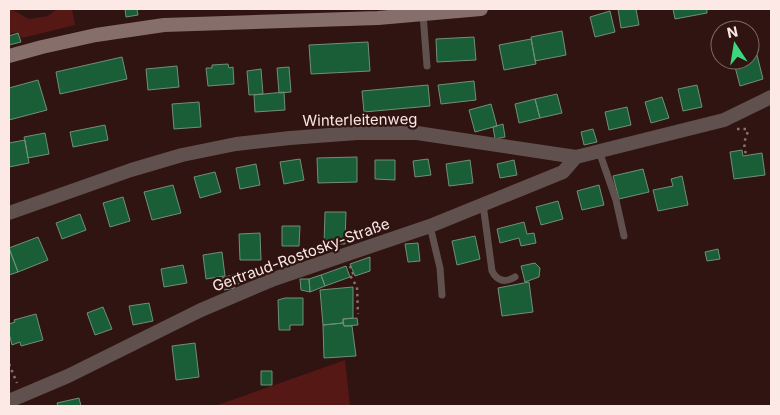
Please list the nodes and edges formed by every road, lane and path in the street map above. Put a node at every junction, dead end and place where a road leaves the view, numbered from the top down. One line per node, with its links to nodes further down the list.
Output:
1 (481, 9): 2 (main road)
2 (423, 14): 3 (main road); 4 (lane)
3 (9, 56)
4 (427, 66)
5 (771, 97): 6 (street, Winterleitenweg)
6 (724, 120): 7 (street, Winterleitenweg); 8 (path)
7 (599, 151): 9 (street, Winterleitenweg); 13 (lane)
8 (746, 156)
9 (576, 157): 10 (street, Gertraud-Rostosky-Straße); 11 (street, Winterleitenweg)
10 (483, 204): 12 (street, Gertraud-Rostosky-Straße); 15 (lane)
11 (9, 213)
12 (430, 226): 14 (street, Gertraud-Rostosky-Straße); 16 (lane)
13 (624, 236)
14 (345, 255): 17 (path); 19 (street, Gertraud-Rostosky-Straße)
15 (515, 276)
16 (442, 295)
17 (358, 314)
18 (9, 364): 19 (path)
19 (22, 394): 20 (street, Gertraud-Rostosky-Straße)
20 (9, 400)

